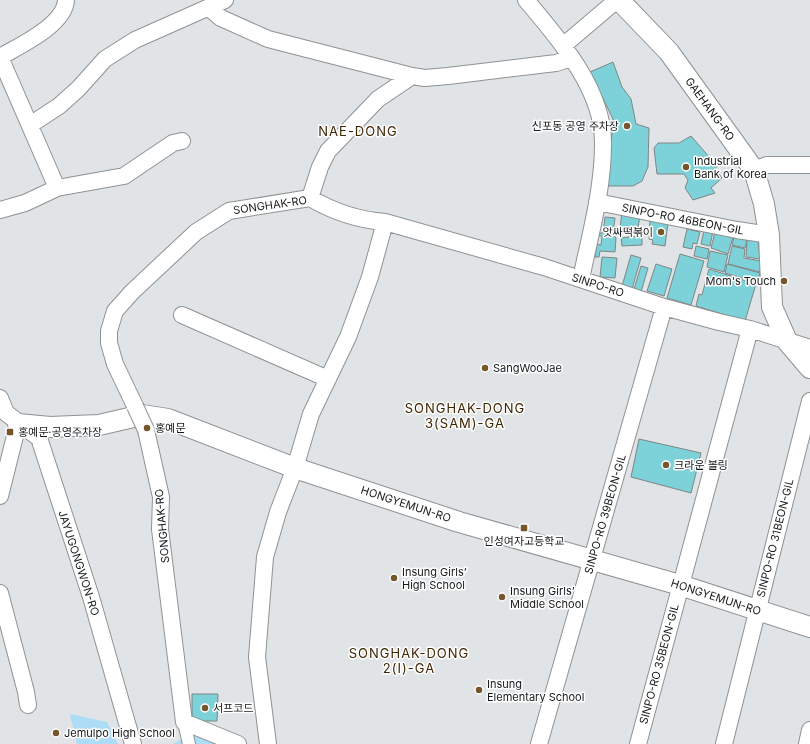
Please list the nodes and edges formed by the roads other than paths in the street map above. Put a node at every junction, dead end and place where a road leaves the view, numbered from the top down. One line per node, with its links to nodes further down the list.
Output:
1 (225, 0): 5 (street)
2 (526, 0): 6 (street)
3 (618, 0): 6 (street); 12 (street, GAEHANG-RO)
4 (66, 3): 7 (street)
5 (209, 8): 8 (street); 9 (street)
6 (568, 52): 8 (street); 15 (street)
7 (0, 57): 9 (street)
8 (412, 76): 14 (street)
9 (30, 125): 13 (street)
10 (182, 141): 13 (street)
11 (810, 165): 12 (street)
12 (754, 170): 18 (street, GAEHANG-RO)
13 (57, 188): 16 (street)
14 (310, 198): 17 (street, SONGHAK-RO); 38 (street, SONGHAK-RO, bridge)
15 (597, 202): 18 (street, SINPO-RO 46BEON-GIL); 19 (street)
16 (0, 210)
17 (386, 222): 19 (street, SINPO-RO); 26 (street)
18 (769, 235): 23 (street, GAEHANG-RO)
19 (581, 279): 20 (street, SINPO-RO)
20 (664, 306): 22 (street, SINPO-RO); 32 (street, SINPO-RO 39BEON-GIL)
21 (182, 315): 26 (street)
22 (750, 329): 23 (street, SINPO-RO); 33 (street, SINPO-RO 35BEON-GIL)
23 (787, 340): 24 (street, SINPO-RO); 25 (street, GAEHANG-RO)
24 (810, 348)
25 (810, 368)
26 (328, 379): 30 (street)
27 (0, 398): 29 (street, JAYUGONGWON-RO)
28 (810, 401): 35 (street, SINPO-RO 31BEON-GIL)
29 (9, 423): 30 (street, HONGYEMUN-RO); 31 (street); 40 (street, JAYUGONGWON-RO)
30 (295, 468): 32 (street, HONGYEMUN-RO); 43 (street)
31 (1, 491)
32 (592, 560): 33 (street, HONGYEMUN-RO); 44 (street, SINPO-RO 39BEON-GIL)
33 (680, 585): 35 (street, HONGYEMUN-RO); 45 (street, SINPO-RO 35BEON-GIL)
34 (0, 593): 37 (street)
35 (756, 611): 36 (street, HONGYEMUN-RO); 46 (street, SINPO-RO 31BEON-GIL)
36 (810, 627)
37 (28, 705)
38 (184, 722): 41 (street); 42 (street)
39 (810, 730): 47 (street)
40 (133, 744)
41 (189, 744)
42 (238, 744)
43 (268, 744)
44 (540, 744)
45 (638, 744)
46 (724, 744)
47 (806, 744)

